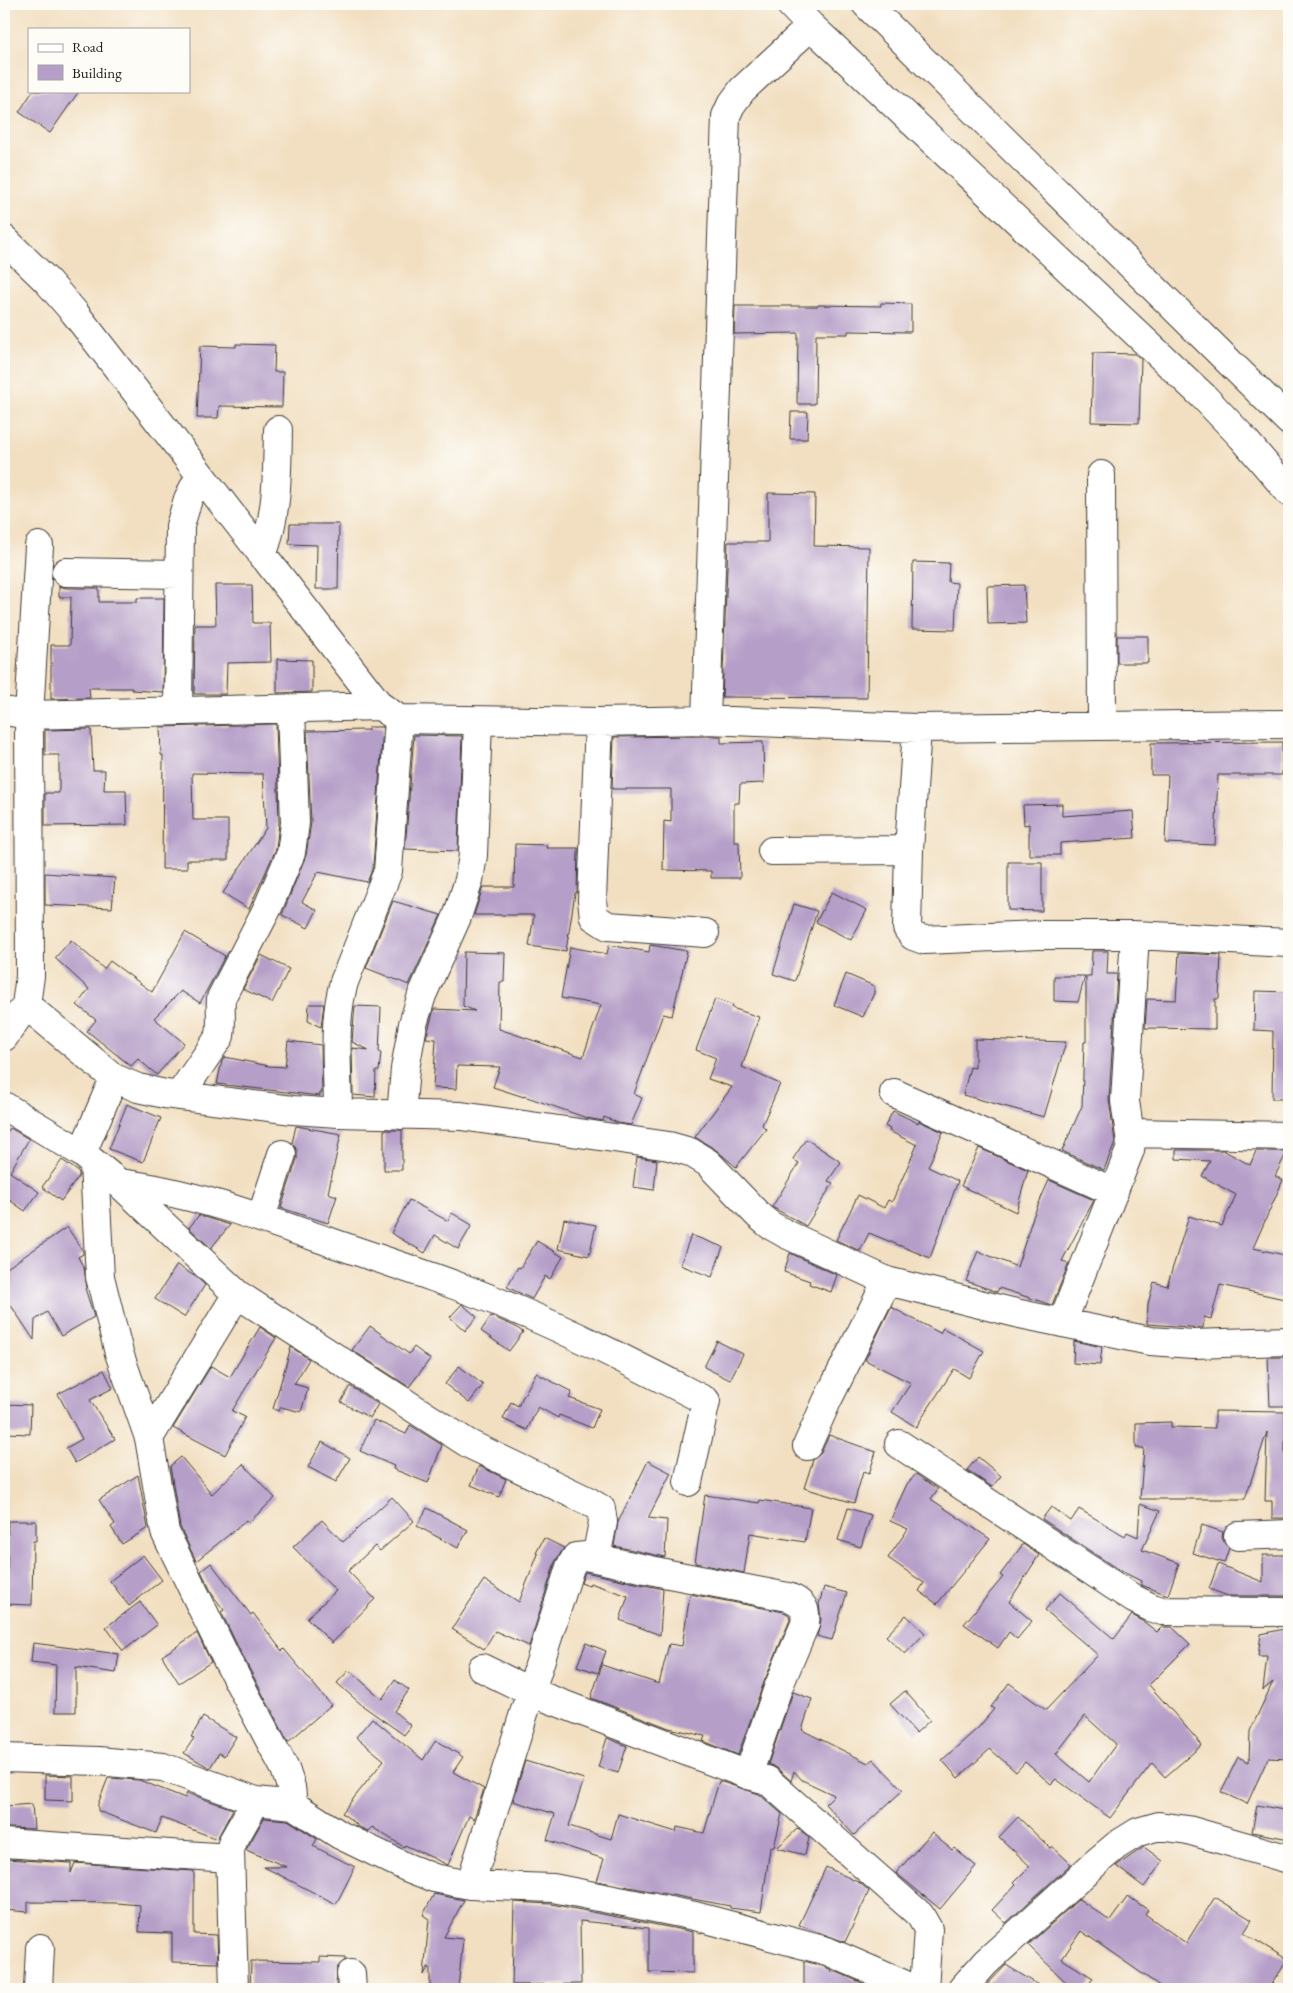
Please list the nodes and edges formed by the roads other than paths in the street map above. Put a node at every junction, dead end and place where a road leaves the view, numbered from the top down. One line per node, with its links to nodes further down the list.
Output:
1 (790, 4): 3 (street)
2 (866, 4): 5 (street)
3 (811, 26): 9 (street); 18 (street)
4 (4, 239): 7 (street)
5 (1289, 421)
6 (278, 430): 11 (street)
7 (200, 475): 11 (street); 13 (street)
8 (1101, 475): 22 (street)
9 (1289, 492)
10 (39, 546): 16 (street)
11 (262, 556): 17 (street)
12 (66, 572): 13 (street)
13 (179, 574): 15 (street)
14 (291, 709): 15 (street); 17 (street); 33 (street)
15 (178, 711): 16 (street)
16 (16, 713): 29 (street)
17 (389, 713): 19 (street); 35 (street)
18 (706, 720): 20 (street); 23 (street)
19 (478, 721): 20 (street); 36 (street)
20 (599, 722): 26 (street)
21 (1289, 724): 22 (street)
22 (1102, 726): 23 (street)
23 (916, 728): 24 (street)
24 (909, 850): 25 (street); 27 (street)
25 (772, 851)
26 (705, 933)
27 (1135, 934): 28 (street); 37 (street)
28 (1289, 943)
29 (26, 1005): 30 (street); 31 (street)
30 (4, 1037)
31 (114, 1078): 33 (street); 40 (street)
32 (894, 1093): 42 (street)
33 (179, 1096): 35 (street)
34 (4, 1106): 40 (street)
35 (338, 1113): 36 (street)
36 (401, 1115): 44 (street)
37 (1130, 1133): 38 (street); 42 (street)
38 (1289, 1136)
39 (282, 1154): 43 (street)
40 (88, 1159): 41 (street); 48 (street)
41 (119, 1183): 43 (street); 45 (street)
42 (1114, 1192): 46 (street)
43 (261, 1218): 51 (street)
44 (887, 1281): 46 (street); 50 (street)
45 (237, 1294): 48 (street); 54 (street)
46 (1062, 1323): 47 (street)
47 (1289, 1340)
48 (149, 1438): 61 (street)
49 (899, 1444): 55 (street)
50 (807, 1446)
51 (688, 1482)
52 (1289, 1534): 53 (street)
53 (1238, 1536)
54 (596, 1558): 57 (street); 59 (street)
55 (1289, 1612)
56 (482, 1668): 57 (street)
57 (531, 1692): 59 (street); 65 (street)
58 (4, 1758): 60 (street)
59 (748, 1775): 70 (street)
60 (256, 1802): 61 (street); 63 (street)
61 (293, 1805): 65 (street)
62 (4, 1843): 63 (street)
63 (230, 1858): 68 (street)
64 (1289, 1859): 71 (street)
65 (470, 1885): 69 (street)
66 (40, 1948): 67 (street)
67 (38, 1989)
68 (234, 1989)
69 (915, 1989)
70 (924, 1989)
71 (962, 1989)

